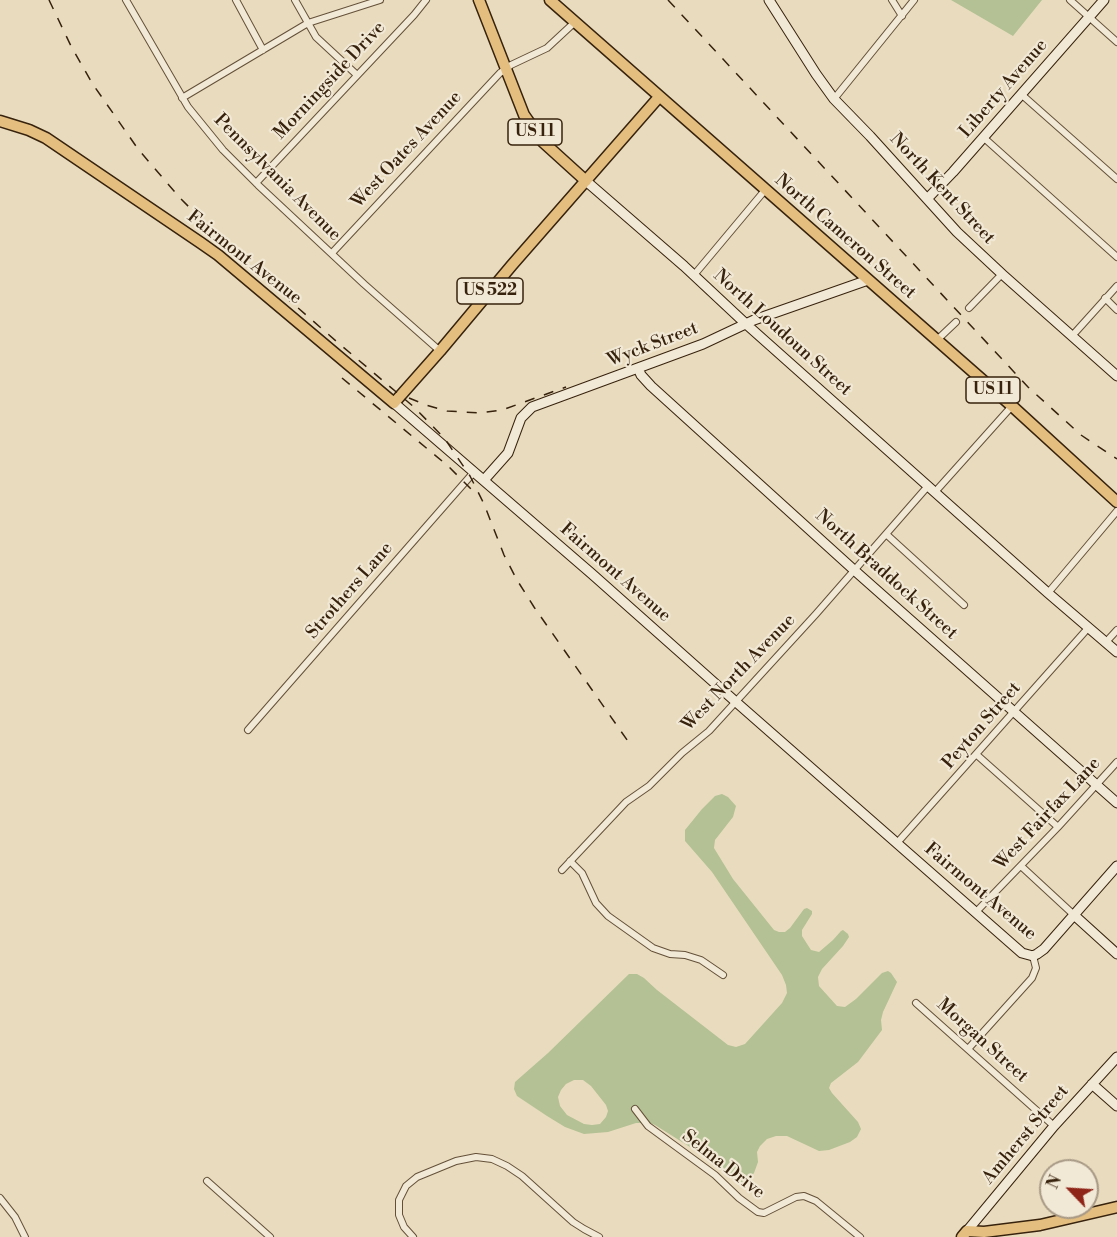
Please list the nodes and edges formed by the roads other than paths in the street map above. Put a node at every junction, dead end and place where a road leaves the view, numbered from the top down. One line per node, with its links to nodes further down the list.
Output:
1 (126, 0): 23 (street, Pennsylvania Avenue)
2 (236, 0): 18 (street)
3 (295, 0): 16 (street)
4 (380, 0): 16 (street)
5 (426, 0): 20 (street, Morningside Drive)
6 (479, 0): 19 (main road, North Loudoun Street / US 11)
7 (550, 0): 15 (main road, North Cameron Street / US 11)
8 (770, 0): 24 (street, North Kent Street)
9 (892, 0): 13 (street)
10 (914, 0): 13 (street)
11 (1070, 0): 14 (street)
12 (1104, 0): 14 (street, Liberty Avenue)
13 (902, 16): 24 (street)
14 (1089, 17): 17 (street); 21 (street, Liberty Avenue)
15 (575, 22): 19 (street, West Oates Avenue); 22 (main road, North Cameron Street / US 11)
16 (308, 23): 18 (street); 20 (street)
17 (1117, 42)
18 (264, 50): 23 (street)
19 (506, 69): 30 (main road, North Loudoun Street / US 11); 34 (street, West Oates Avenue)
20 (357, 75): 31 (street, Morningside Drive)
21 (1021, 94): 27 (street, Liberty Avenue); 29 (street)
22 (659, 97): 30 (main road); 32 (main road, North Cameron Street / US 11)
23 (182, 98): 31 (street, Pennsylvania Avenue)
24 (834, 99): 33 (street, North Kent Street)
25 (0, 121): 28 (main road)
26 (0, 128): 28 (main road)
27 (983, 137): 33 (street, Liberty Avenue); 35 (street)
28 (63, 150): 50 (main road, Fairmont Avenue)
29 (1117, 179)
30 (586, 181): 37 (street, North Loudoun Street); 47 (main road, US 522)
31 (256, 183): 34 (street, Pennsylvania Avenue)
32 (766, 189): 37 (street); 38 (main road, North Cameron Street / US 11)
33 (927, 199): 36 (street, North Kent Street)
34 (332, 253): 47 (street, Pennsylvania Avenue)
35 (1117, 257)
36 (1002, 274): 41 (street); 45 (street, North Kent Street)
37 (694, 275): 44 (street, North Loudoun Street)
38 (868, 280): 44 (street, Wyck Street); 46 (main road, North Cameron Street / US 11)
39 (1117, 286): 40 (street)
40 (1105, 298): 42 (street); 45 (street)
41 (969, 308)
42 (1117, 310)
43 (956, 322): 46 (street)
44 (746, 324): 48 (street, Wyck Street); 54 (street, North Loudoun Street)
45 (1072, 336): 49 (street, North Kent Street)
46 (937, 340): 51 (main road, North Cameron Street / US 11)
47 (440, 351): 50 (main road, US 522)
48 (638, 368): 53 (street, Wyck Street); 58 (street, North Braddock Street)
49 (1117, 376)
50 (394, 403): 52 (street, Fairmont Avenue)
51 (1012, 406): 54 (street, West North Avenue); 55 (main road, North Cameron Street / US 11)
52 (474, 472): 53 (street, Fairmont Avenue); 67 (street, Strothers Lane)
53 (484, 480): 65 (street, Fairmont Avenue)
54 (932, 489): 57 (street, West North Avenue); 59 (street, North Loudoun Street)
55 (1117, 502)
56 (1117, 511): 59 (street)
57 (886, 534): 58 (street, West North Avenue); 60 (street)
58 (854, 570): 65 (street, West North Avenue); 66 (street, North Braddock Street)
59 (1048, 592): 61 (street, North Loudoun Street)
60 (964, 605)
61 (1089, 627): 63 (street, North Loudoun Street); 66 (street, Peyton Street)
62 (1117, 630): 63 (street)
63 (1106, 642): 64 (street, North Loudoun Street)
64 (1117, 652)
65 (736, 702): 73 (street, Fairmont Avenue); 74 (street, West North Avenue)
66 (1014, 712): 68 (street, Peyton Street); 70 (street, North Braddock Street)
67 (248, 730)
68 (976, 755): 72 (street); 73 (street, Peyton Street)
69 (1117, 762): 70 (street, West Fairfax Lane)
70 (1096, 784): 71 (street, North Braddock Street); 72 (street, West Fairfax Lane)
71 (1117, 803)
72 (1058, 827): 75 (street, West Fairfax Lane)
73 (897, 843): 78 (street, Fairmont Avenue)
74 (570, 861): 77 (street, West North Avenue); 82 (street)
75 (1021, 866): 78 (street, West Fairfax Lane); 79 (street)
76 (1117, 866): 79 (street)
77 (562, 870)
78 (975, 913): 81 (street, Fairmont Avenue)
79 (1074, 915): 80 (street); 81 (street)
80 (1117, 954)
81 (1033, 956): 84 (street)
82 (723, 975)
83 (916, 1003): 84 (street, Morgan Street)
84 (968, 1049): 89 (street, Morgan Street)
85 (1117, 1057): 86 (street, Amherst Street)
86 (1092, 1084): 87 (street); 89 (street, Amherst Street)
87 (1117, 1106)
88 (635, 1109): 99 (street, Selma Drive)
89 (1054, 1126): 94 (street, Amherst Street)
90 (207, 1180): 96 (street)
91 (0, 1198): 95 (street)
92 (1117, 1207): 93 (main road)
93 (1002, 1230): 94 (main road); 100 (main road)
94 (965, 1234)
95 (25, 1237)
96 (270, 1237)
97 (413, 1237): 98 (street)
98 (599, 1237)
99 (860, 1237)
100 (984, 1237)

